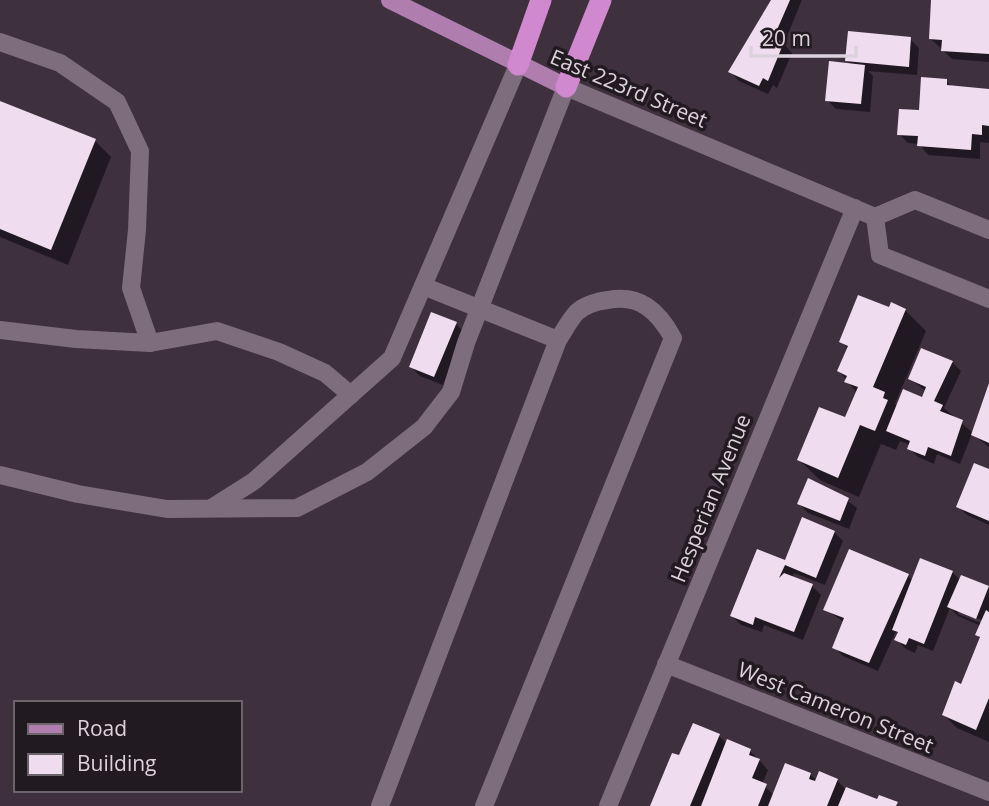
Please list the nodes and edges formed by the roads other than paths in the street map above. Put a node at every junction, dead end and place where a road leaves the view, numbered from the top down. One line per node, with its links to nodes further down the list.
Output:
1 (390, 0): 5 (main road, East 223rd Street)
2 (541, 0): 5 (highway)
3 (601, 0): 6 (highway)
4 (0, 41): 15 (street)
5 (518, 65): 6 (main road, East 223rd Street); 10 (street)
6 (566, 87): 7 (street, East 223rd Street); 12 (street)
7 (855, 208): 8 (street, East 223rd Street); 19 (street, Hesperian Avenue)
8 (875, 217): 9 (street); 11 (street)
9 (989, 230)
10 (423, 286): 12 (street); 16 (street)
11 (989, 299)
12 (480, 308): 14 (street); 18 (street)
13 (0, 330): 15 (street)
14 (558, 340): 21 (street); 22 (street)
15 (150, 343): 16 (street)
16 (351, 395): 18 (street)
17 (0, 475): 18 (street)
18 (213, 508)
19 (666, 664): 20 (street, West Cameron Street); 23 (street, Hesperian Avenue)
20 (989, 792)
21 (380, 806)
22 (484, 806)
23 (608, 806)

